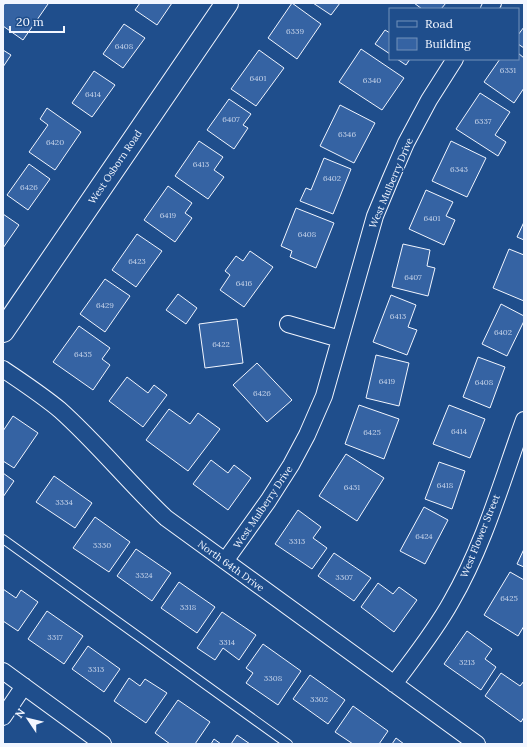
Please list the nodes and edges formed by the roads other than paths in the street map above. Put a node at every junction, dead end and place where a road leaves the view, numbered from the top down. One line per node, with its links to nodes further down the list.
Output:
1 (227, 3): 4 (street, West Osborn Road)
2 (454, 60): 5 (street, West Mulberry Drive)
3 (288, 324): 5 (street)
4 (3, 331)
5 (340, 339): 9 (street, West Mulberry Drive)
6 (3, 369): 9 (street, North 64th Drive)
7 (524, 420): 11 (street, West Flower Street)
8 (3, 539): 15 (lane)
9 (225, 562): 11 (street, North 64th Drive)
10 (3, 671): 12 (street)
11 (394, 684): 16 (street, North 64th Drive)
12 (24, 686): 13 (street); 14 (street)
13 (3, 717)
14 (102, 744)
15 (288, 744)
16 (477, 744)

